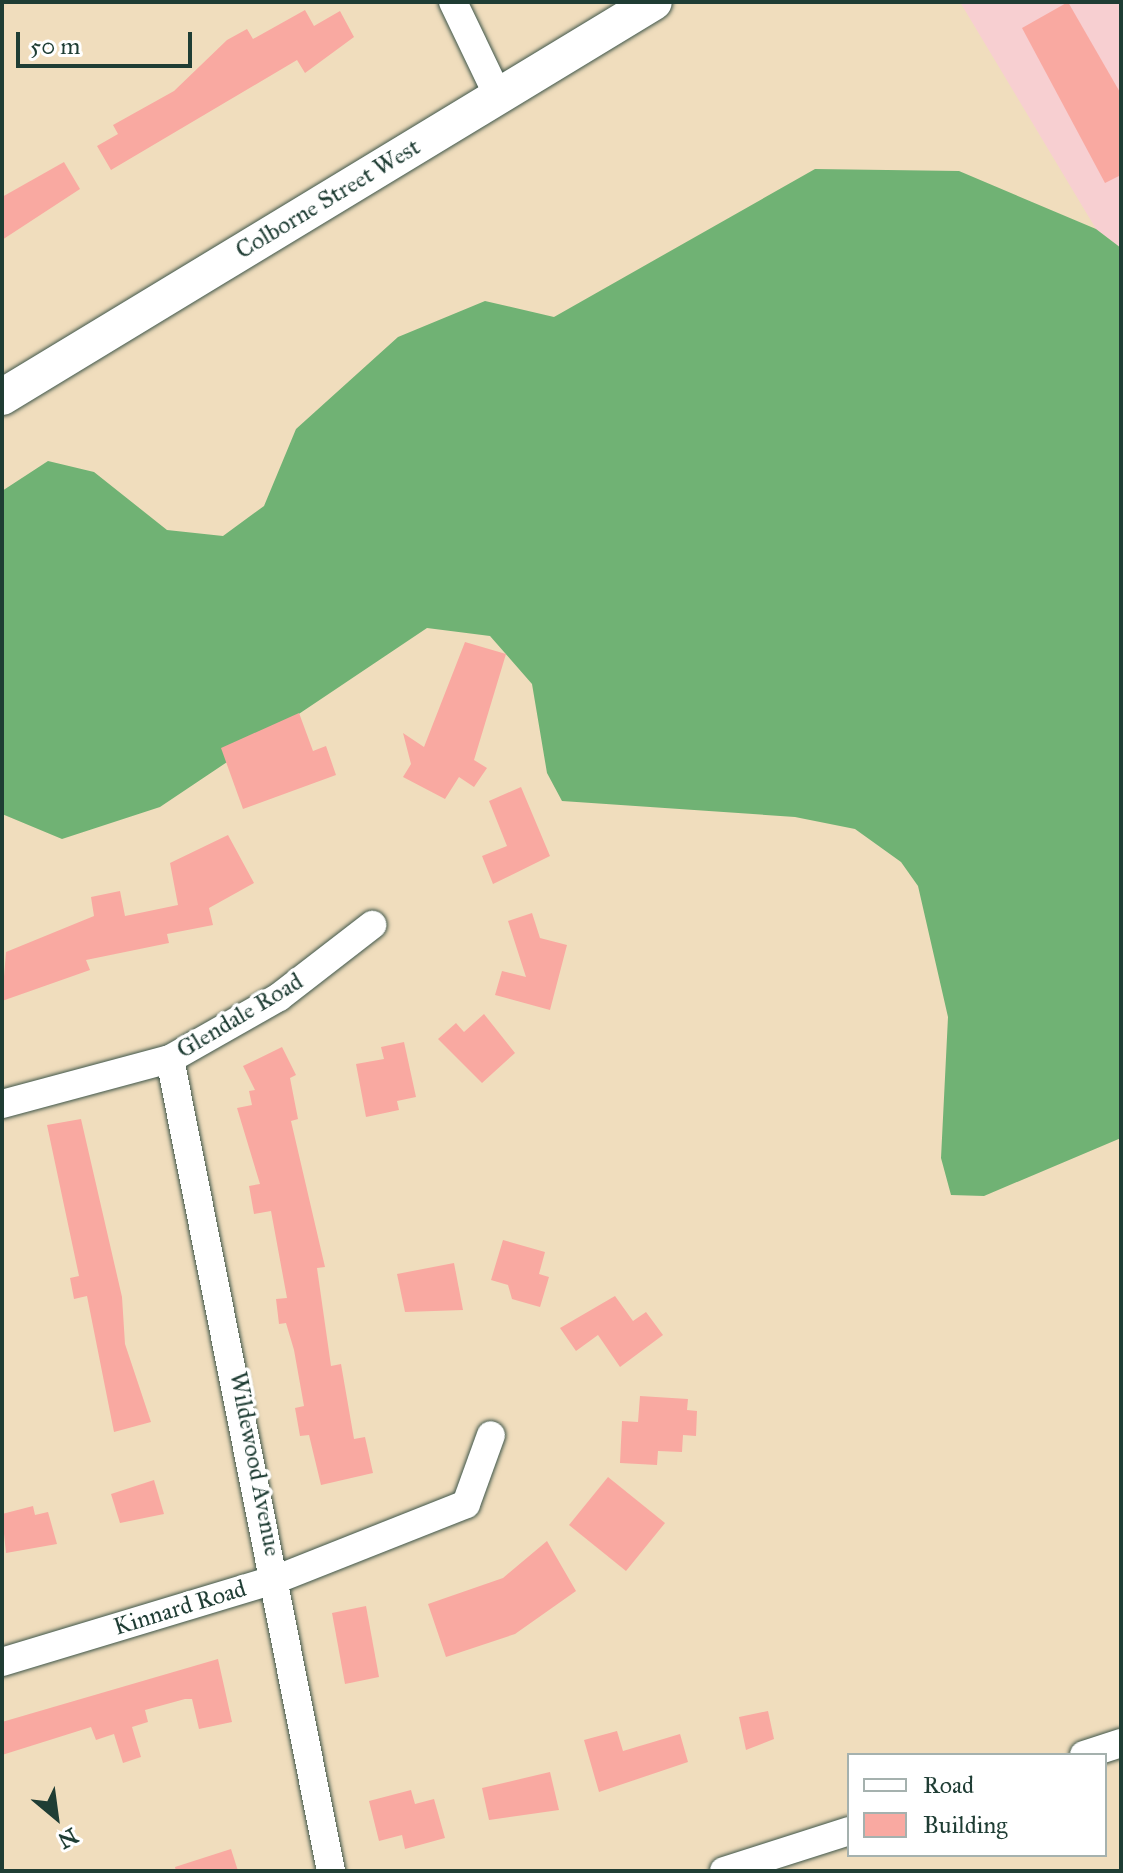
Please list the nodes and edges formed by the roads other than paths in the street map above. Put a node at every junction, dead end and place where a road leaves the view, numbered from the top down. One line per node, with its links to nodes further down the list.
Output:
1 (453, 2): 3 (street)
2 (654, 2): 3 (main road, Colborne Street West)
3 (498, 96): 4 (main road, Colborne Street West)
4 (2, 397)
5 (372, 925): 6 (street, Glendale Road)
6 (170, 1059): 7 (street, Glendale Road); 9 (street, Wildewood Avenue)
7 (2, 1104)
8 (491, 1435): 9 (street, Kinnard Road)
9 (277, 1579): 10 (street, Kinnard Road); 14 (street, Wildewood Avenue)
10 (2, 1662)
11 (1121, 1743): 12 (street)
12 (1090, 1753)
13 (847, 1832): 15 (street)
14 (331, 1871)
15 (724, 1871)

